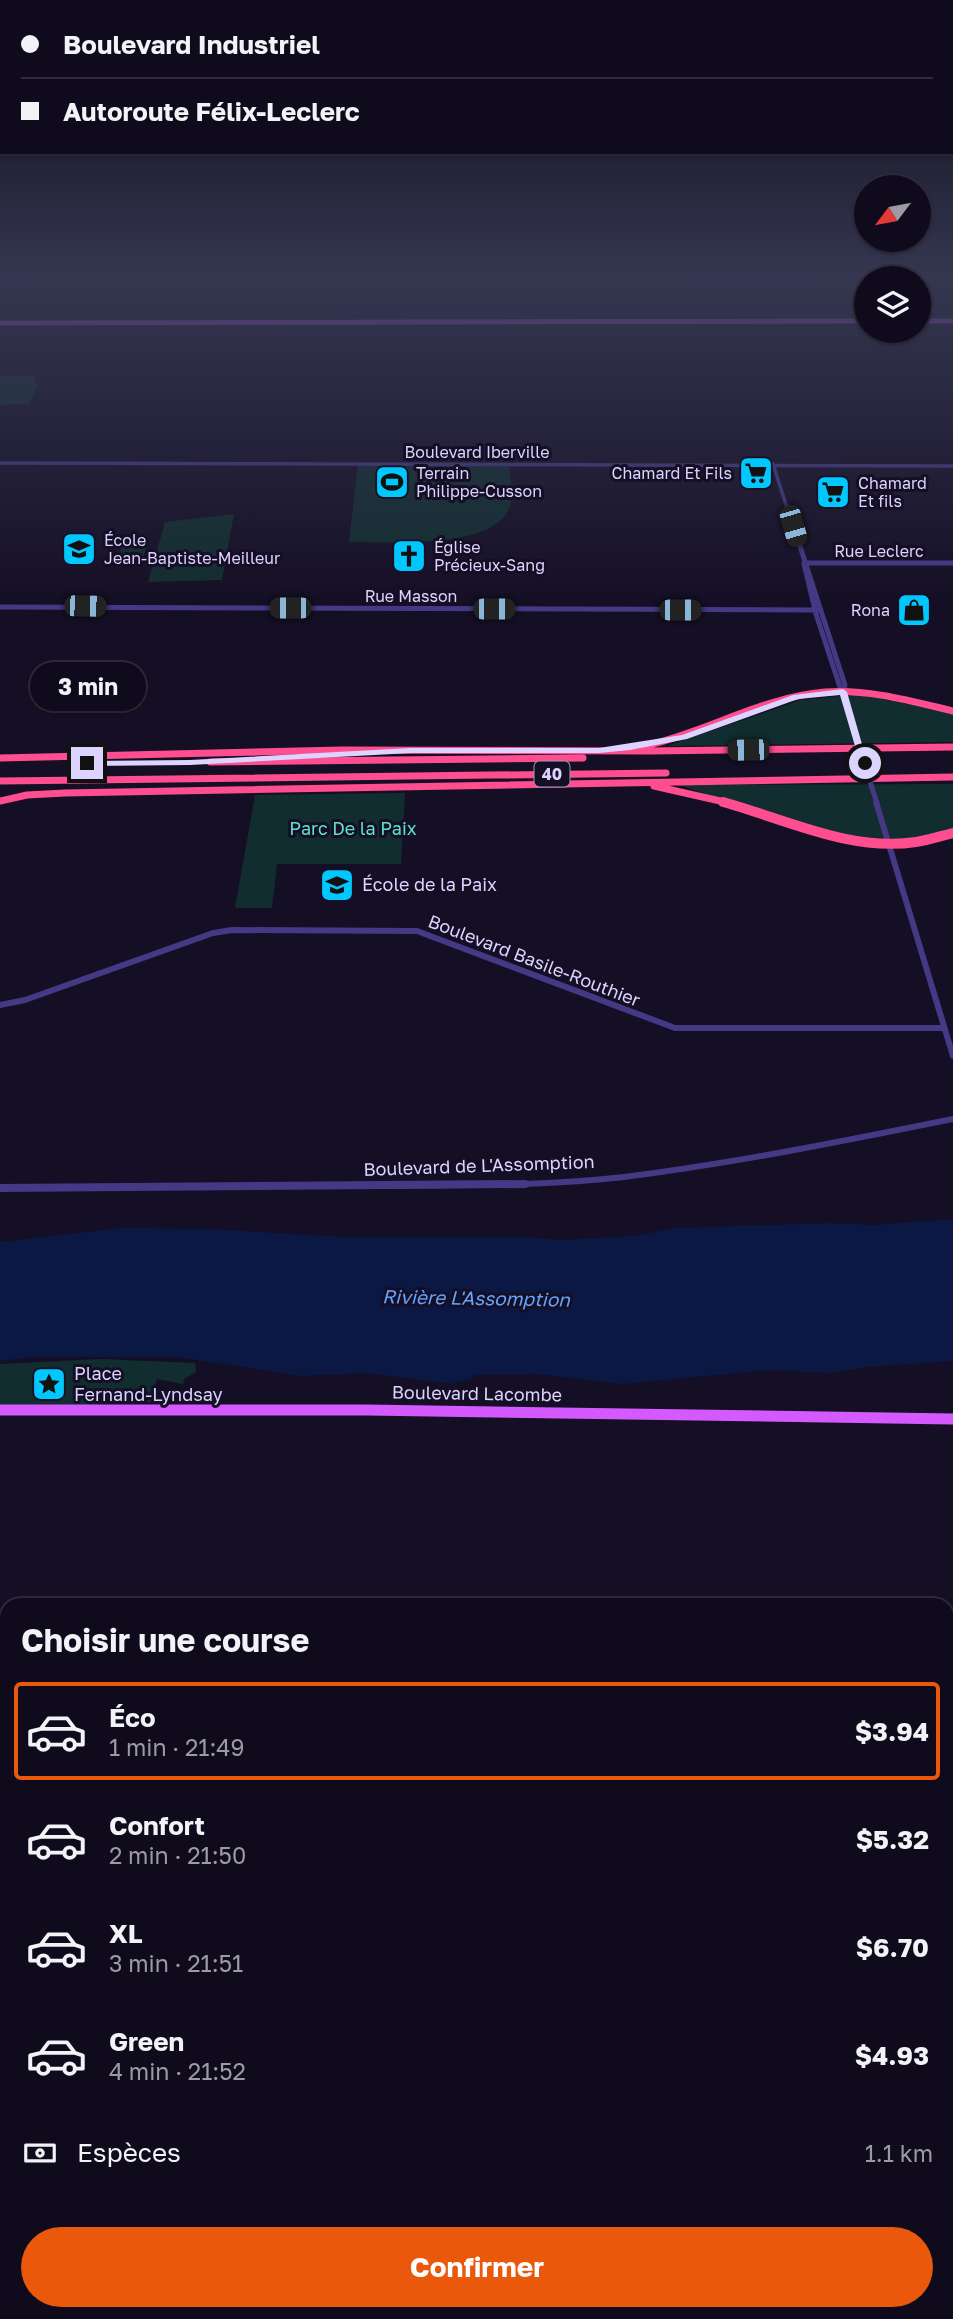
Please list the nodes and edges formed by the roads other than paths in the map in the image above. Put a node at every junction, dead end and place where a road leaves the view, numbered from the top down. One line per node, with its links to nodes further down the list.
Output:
1 (0, 461): 2 (street, Boulevard Iberville)
2 (774, 465): 3 (street, Boulevard Iberville); 4 (street)
3 (953, 465)
4 (804, 563): 5 (street, Rue Leclerc); 7 (street)
5 (953, 564)
6 (0, 607): 7 (street, Rue Masson)
7 (818, 610): 8 (street)
8 (843, 692): 9 (highway); 12 (highway); 25 (street, bridge)
9 (953, 711)
10 (953, 747): 12 (highway)
11 (411, 751): 12 (highway); 14 (highway); 15 (highway)
12 (599, 751)
13 (953, 754): 15 (highway, 40)
14 (0, 758)
15 (190, 762): 16 (highway, 40)
16 (0, 764)
17 (953, 770): 19 (highway, 40)
18 (953, 777): 21 (highway)
19 (150, 779): 20 (highway, 40); 22 (highway)
20 (0, 780)
21 (609, 784): 22 (highway); 25 (highway)
22 (343, 789): 23 (highway)
23 (0, 801)
24 (953, 833): 25 (highway)
25 (889, 842): 27 (street)
26 (0, 1005): 27 (street, Boulevard Basile-Routhier)
27 (944, 1028): 28 (street)
28 (953, 1056)
29 (953, 1119): 30 (street, Boulevard de L'Assomption)
30 (0, 1188)
31 (0, 1410): 32 (main road, Boulevard Lacombe)
32 (953, 1419)

